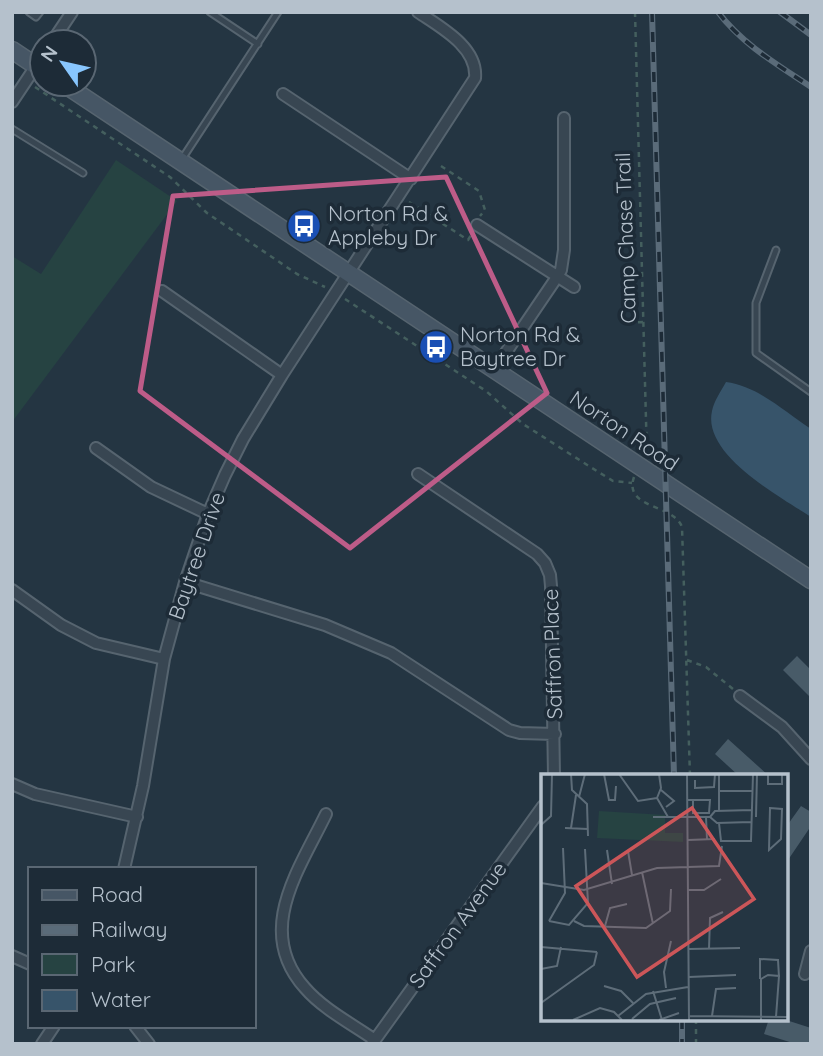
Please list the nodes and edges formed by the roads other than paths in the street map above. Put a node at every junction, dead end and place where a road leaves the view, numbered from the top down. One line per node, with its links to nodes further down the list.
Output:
1 (29, 12): 6 (lane)
2 (72, 12): 7 (street)
3 (210, 12): 8 (lane)
4 (278, 12): 8 (lane)
5 (418, 12): 19 (street, Baytree Drive)
6 (38, 15)
7 (61, 28)
8 (258, 44): 17 (lane)
9 (12, 50): 10 (main road)
10 (28, 58)
11 (28, 79): 14 (street)
12 (283, 94): 19 (street)
13 (85, 98): 17 (main road, Norton Road)
14 (12, 102)
15 (564, 117): 23 (street)
16 (12, 129): 18 (lane)
17 (180, 162): 22 (main road, Norton Road)
18 (83, 173)
19 (411, 179): 22 (street, Baytree Drive)
20 (477, 225): 23 (street)
21 (776, 250): 28 (lane)
22 (348, 274): 26 (main road, Norton Road); 27 (street, Baytree Drive)
23 (557, 277): 24 (street); 26 (street)
24 (574, 287)
25 (162, 291): 27 (street)
26 (494, 370): 32 (main road, Norton Road)
27 (282, 374): 31 (street, Baytree Drive)
28 (811, 391)
29 (96, 448): 31 (street)
30 (418, 474): 37 (street, Saffron Place)
31 (208, 514): 33 (street, Baytree Drive)
32 (811, 580)
33 (186, 582): 35 (street, Baytree Drive); 37 (street)
34 (12, 590): 35 (street)
35 (164, 659): 43 (street, Baytree Drive)
36 (740, 696): 38 (street)
37 (555, 734): 39 (street)
38 (811, 759)
39 (554, 774)
40 (12, 784): 43 (street)
41 (541, 809): 51 (street, Saffron Avenue)
42 (326, 814): 51 (street)
43 (137, 817): 44 (street, Baytree Drive)
44 (124, 867)
45 (811, 951): 48 (street)
46 (12, 956): 47 (street)
47 (28, 963)
48 (805, 974)
49 (53, 1028): 52 (street)
50 (137, 1028): 53 (street)
51 (374, 1042)
52 (43, 1044)
53 (149, 1044)

